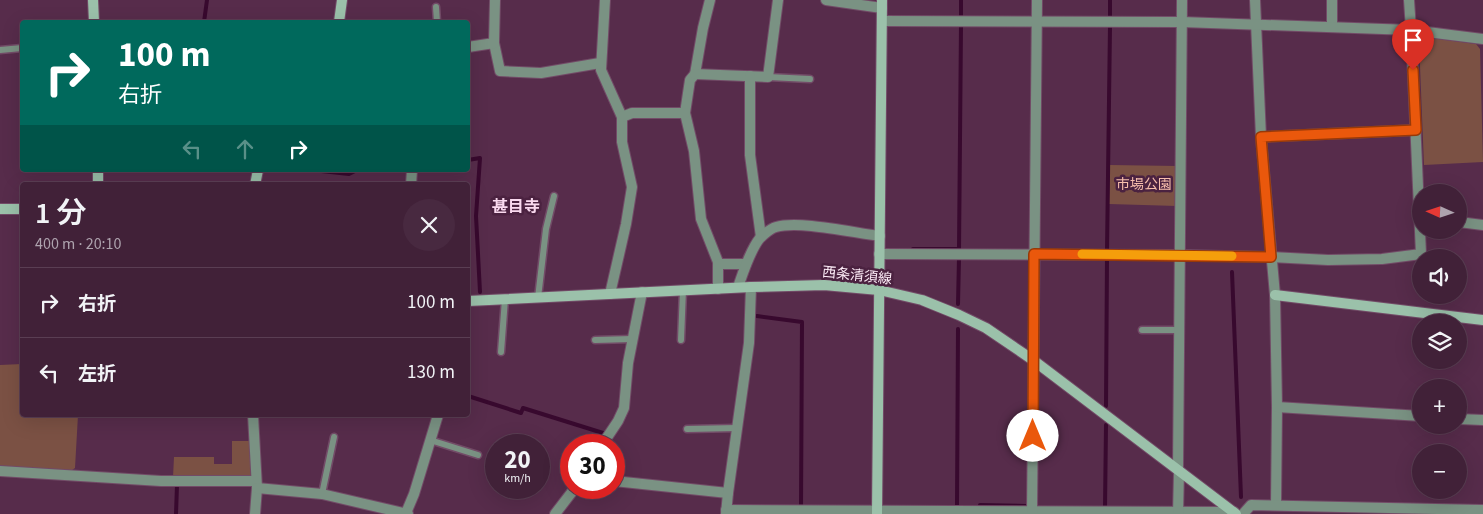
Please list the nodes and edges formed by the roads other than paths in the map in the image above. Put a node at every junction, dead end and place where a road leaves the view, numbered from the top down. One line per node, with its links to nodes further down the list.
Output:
1 (93, 0): 15 (main road)
2 (342, 0): 16 (main road)
3 (495, 0): 25 (street)
4 (605, 0): 29 (street)
5 (710, 0): 30 (street)
6 (778, 0): 32 (street)
7 (826, 0): 13 (street)
8 (1037, 0): 19 (street)
9 (1182, 0): 20 (street)
10 (1255, 0): 21 (street)
11 (1332, 0): 22 (street)
12 (1409, 0): 23 (street)
13 (882, 4): 18 (main road)
14 (436, 7): 17 (lane)
15 (94, 20)
16 (339, 20)
17 (437, 20)
18 (882, 21): 19 (street); 44 (main road)
19 (1037, 21): 20 (street); 48 (street)
20 (1182, 22): 21 (street); 49 (street)
21 (1255, 25): 22 (street); 37 (street)
22 (1332, 27): 23 (street)
23 (1411, 30): 24 (street); 36 (street)
24 (1483, 39)
25 (494, 43): 26 (street); 29 (street)
26 (470, 47)
27 (20, 48): 28 (lane)
28 (0, 50)
29 (600, 62): 35 (street)
30 (695, 74): 31 (street); 34 (street)
31 (750, 76): 32 (street); 45 (street)
32 (768, 77): 33 (lane)
33 (810, 79)
34 (685, 113): 35 (street); 51 (street)
35 (622, 117): 59 (street)
36 (1416, 130): 37 (street); 38 (street)
37 (1261, 137): 50 (street)
38 (1418, 184)
39 (554, 196): 61 (lane)
40 (0, 209): 41 (main road)
41 (20, 209)
42 (1468, 223): 43 (street)
43 (1483, 225)
44 (880, 236): 45 (street); 47 (main road)
45 (761, 238): 52 (street)
46 (1421, 239): 50 (street)
47 (879, 254): 48 (street); 57 (main road)
48 (1034, 254): 49 (street); 71 (street)
49 (1180, 255): 50 (street); 66 (street)
50 (1271, 257): 60 (street)
51 (718, 264): 52 (street); 55 (street)
52 (746, 264): 54 (street)
53 (751, 287): 54 (main road, 西条清須線); 57 (main road, 西条清須線); 78 (street)
54 (738, 288): 55 (main road, 西条清須線)
55 (718, 289): 56 (main road, 西条清須線)
56 (683, 290): 58 (main road, 西条清須線); 69 (lane)
57 (879, 290): 71 (main road, 西条清須線); 96 (main road)
58 (642, 292): 59 (main road, 西条清須線); 67 (street)
59 (610, 294): 61 (main road, 西条清須線)
60 (1275, 295): 64 (main road); 72 (street)
61 (538, 298): 62 (main road, 西条清須線)
62 (505, 299): 63 (main road, 西条清須線); 70 (lane)
63 (470, 301)
64 (1483, 320)
65 (1142, 330): 66 (lane)
66 (1180, 330): 84 (street)
67 (632, 339): 68 (lane); 80 (street)
68 (595, 340)
69 (681, 340)
70 (501, 352)
71 (1033, 360): 84 (main road, 西条清須線); 97 (street)
72 (1277, 407): 73 (street); 91 (street)
73 (1412, 415)
74 (254, 417): 87 (street)
75 (437, 417): 82 (street)
76 (1467, 419): 77 (street)
77 (1483, 420)
78 (738, 428): 79 (lane); 88 (street)
79 (687, 429)
80 (609, 434)
81 (334, 437): 89 (lane)
82 (430, 440): 83 (lane); 95 (street)
83 (478, 455)
84 (1178, 470): 98 (street); 101 (main road, 西条清須線)
85 (0, 471): 87 (street)
86 (625, 482): 88 (street)
87 (256, 485): 89 (street); 99 (street)
88 (728, 492): 94 (street)
89 (322, 494): 95 (street)
90 (567, 499): 100 (street)
91 (1276, 505): 92 (street); 101 (street)
92 (1326, 510): 93 (street)
93 (1476, 511)
94 (726, 512): 96 (street)
95 (403, 513)
96 (877, 513): 97 (street)
97 (1032, 513): 98 (street)
98 (1178, 513): 101 (street)
99 (255, 514)
100 (555, 514)
101 (1237, 514)

